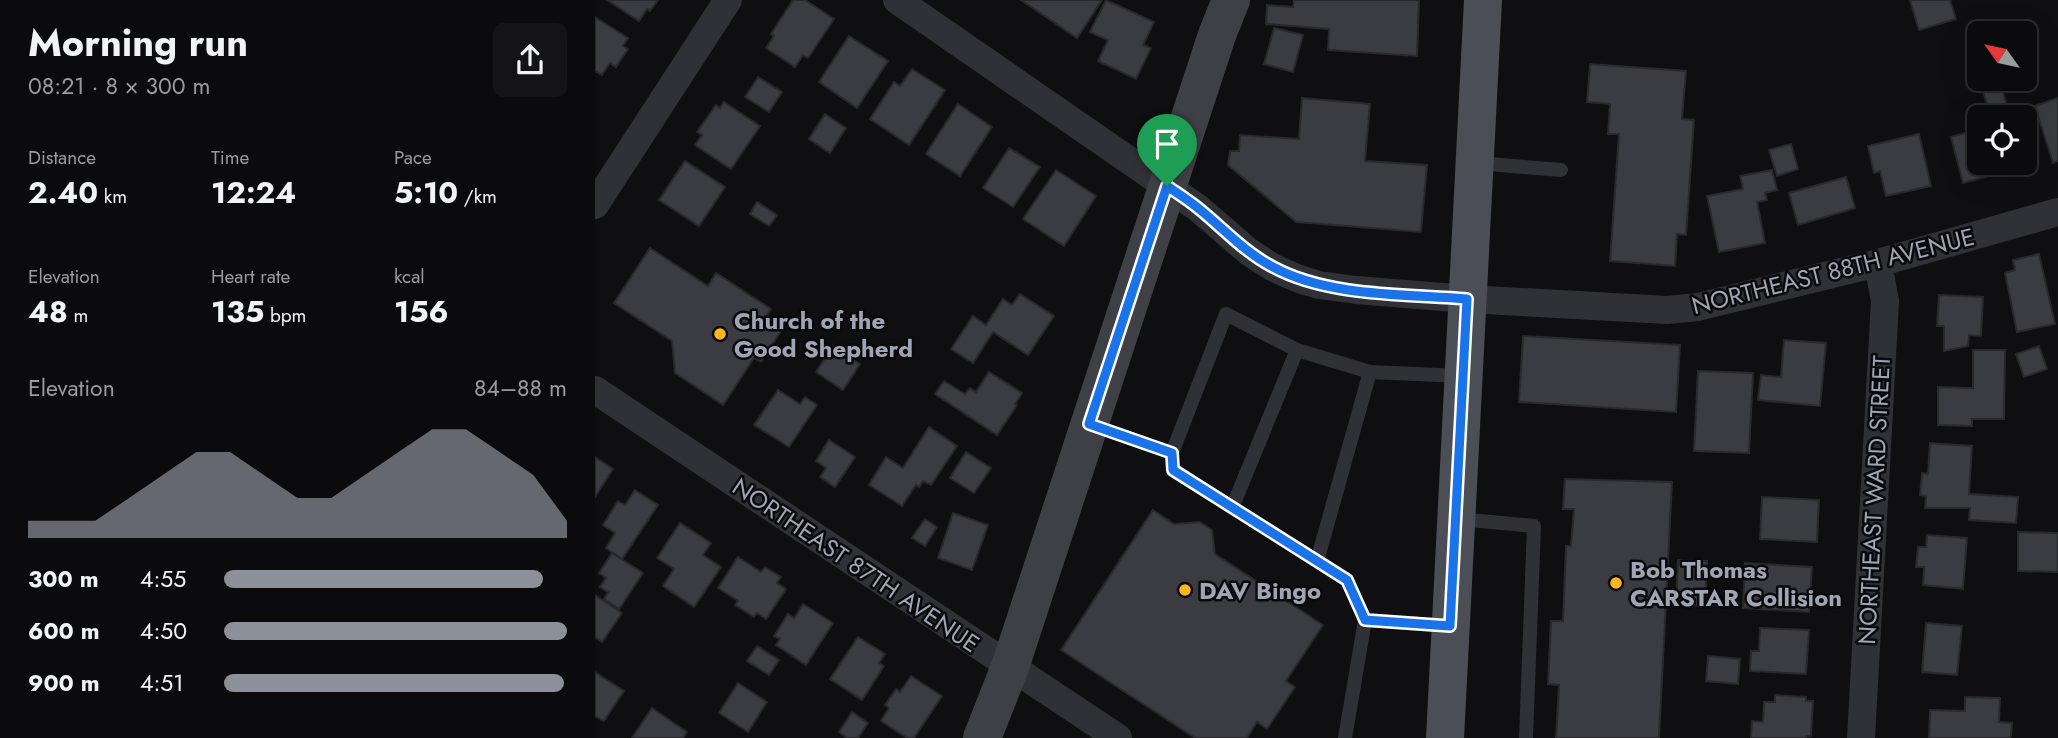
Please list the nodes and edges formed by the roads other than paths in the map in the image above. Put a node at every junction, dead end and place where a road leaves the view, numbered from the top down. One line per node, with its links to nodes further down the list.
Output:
1 (728, 0): 8 (street)
2 (897, 0): 7 (street, NORTHEAST 88TH AVENUE)
3 (1231, 0): 7 (street)
4 (1483, 0): 5 (main road)
5 (1474, 163): 6 (lane); 11 (main road)
6 (1561, 170)
7 (1167, 186): 11 (street, NORTHEAST 88TH AVENUE); 16 (street)
8 (595, 205)
9 (2058, 212): 10 (street, NORTHEAST 88TH AVENUE)
10 (1878, 263): 11 (street, NORTHEAST 88TH AVENUE); 29 (street, NORTHEAST WARD STREET)
11 (1467, 299): 14 (main road)
12 (1297, 349): 13 (lane); 17 (lane); 18 (lane)
13 (1370, 372): 14 (lane); 20 (lane)
14 (1463, 376): 19 (main road)
15 (595, 390): 23 (street, NORTHEAST 87TH AVENUE)
16 (1089, 424): 17 (lane); 23 (street)
17 (1172, 453): 18 (lane)
18 (1232, 508): 20 (lane)
19 (1456, 518): 22 (main road); 28 (lane)
20 (1317, 561): 21 (lane)
21 (1365, 620): 22 (lane); 26 (lane)
22 (1450, 626): 27 (main road)
23 (1010, 667): 24 (street); 25 (street, NORTHEAST 87TH AVENUE)
24 (982, 738)
25 (1118, 738)
26 (1345, 738)
27 (1445, 738)
28 (1526, 738)
29 (1861, 738)

